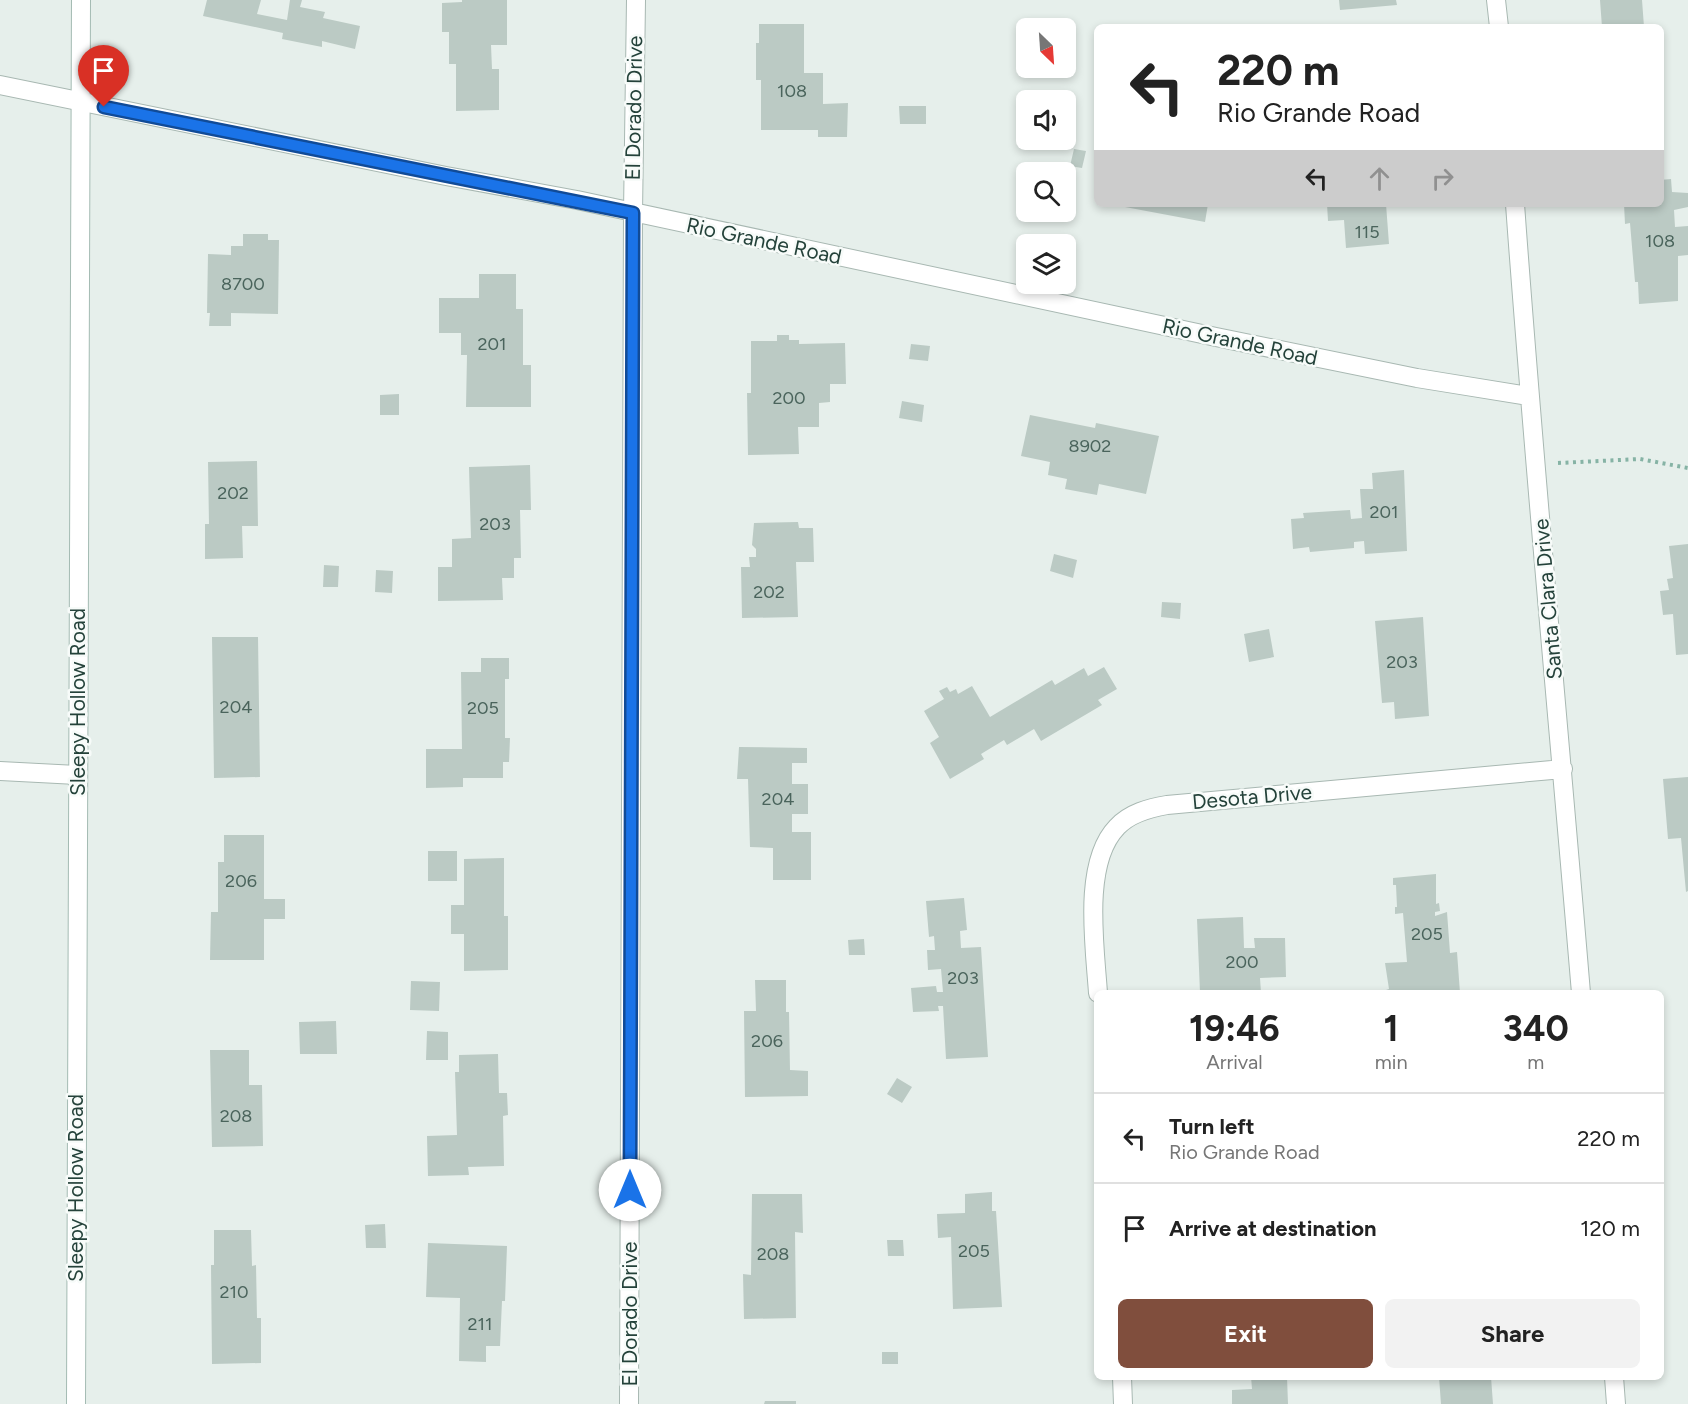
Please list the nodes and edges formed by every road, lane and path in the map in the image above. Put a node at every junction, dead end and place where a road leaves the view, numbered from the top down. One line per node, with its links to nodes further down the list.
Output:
1 (81, 0): 6 (street, Sleepy Hollow Road)
2 (636, 0): 8 (street, El Dorado Drive)
3 (1496, 0): 4 (street)
4 (1499, 24)
5 (0, 84): 6 (street, Rio Grande Road)
6 (81, 102): 8 (street, Rio Grande Road); 14 (street, Sleepy Hollow Road)
7 (1515, 207): 9 (street, Santa Clara Drive)
8 (633, 213): 9 (street, Rio Grande Road); 20 (street, El Dorado Drive)
9 (1529, 396): 10 (street, Santa Clara Drive)
10 (1535, 465): 11 (path); 12 (street, Santa Clara Drive)
11 (1688, 468)
12 (1563, 769): 15 (street, Desota Drive); 16 (street, Santa Clara Drive)
13 (0, 771): 14 (street)
14 (78, 774): 19 (street, Sleepy Hollow Road)
15 (1098, 990)
16 (1581, 990)
17 (1122, 1380): 21 (street)
18 (1614, 1380): 22 (street)
19 (76, 1404)
20 (629, 1404)
21 (1123, 1404)
22 (1616, 1404)

